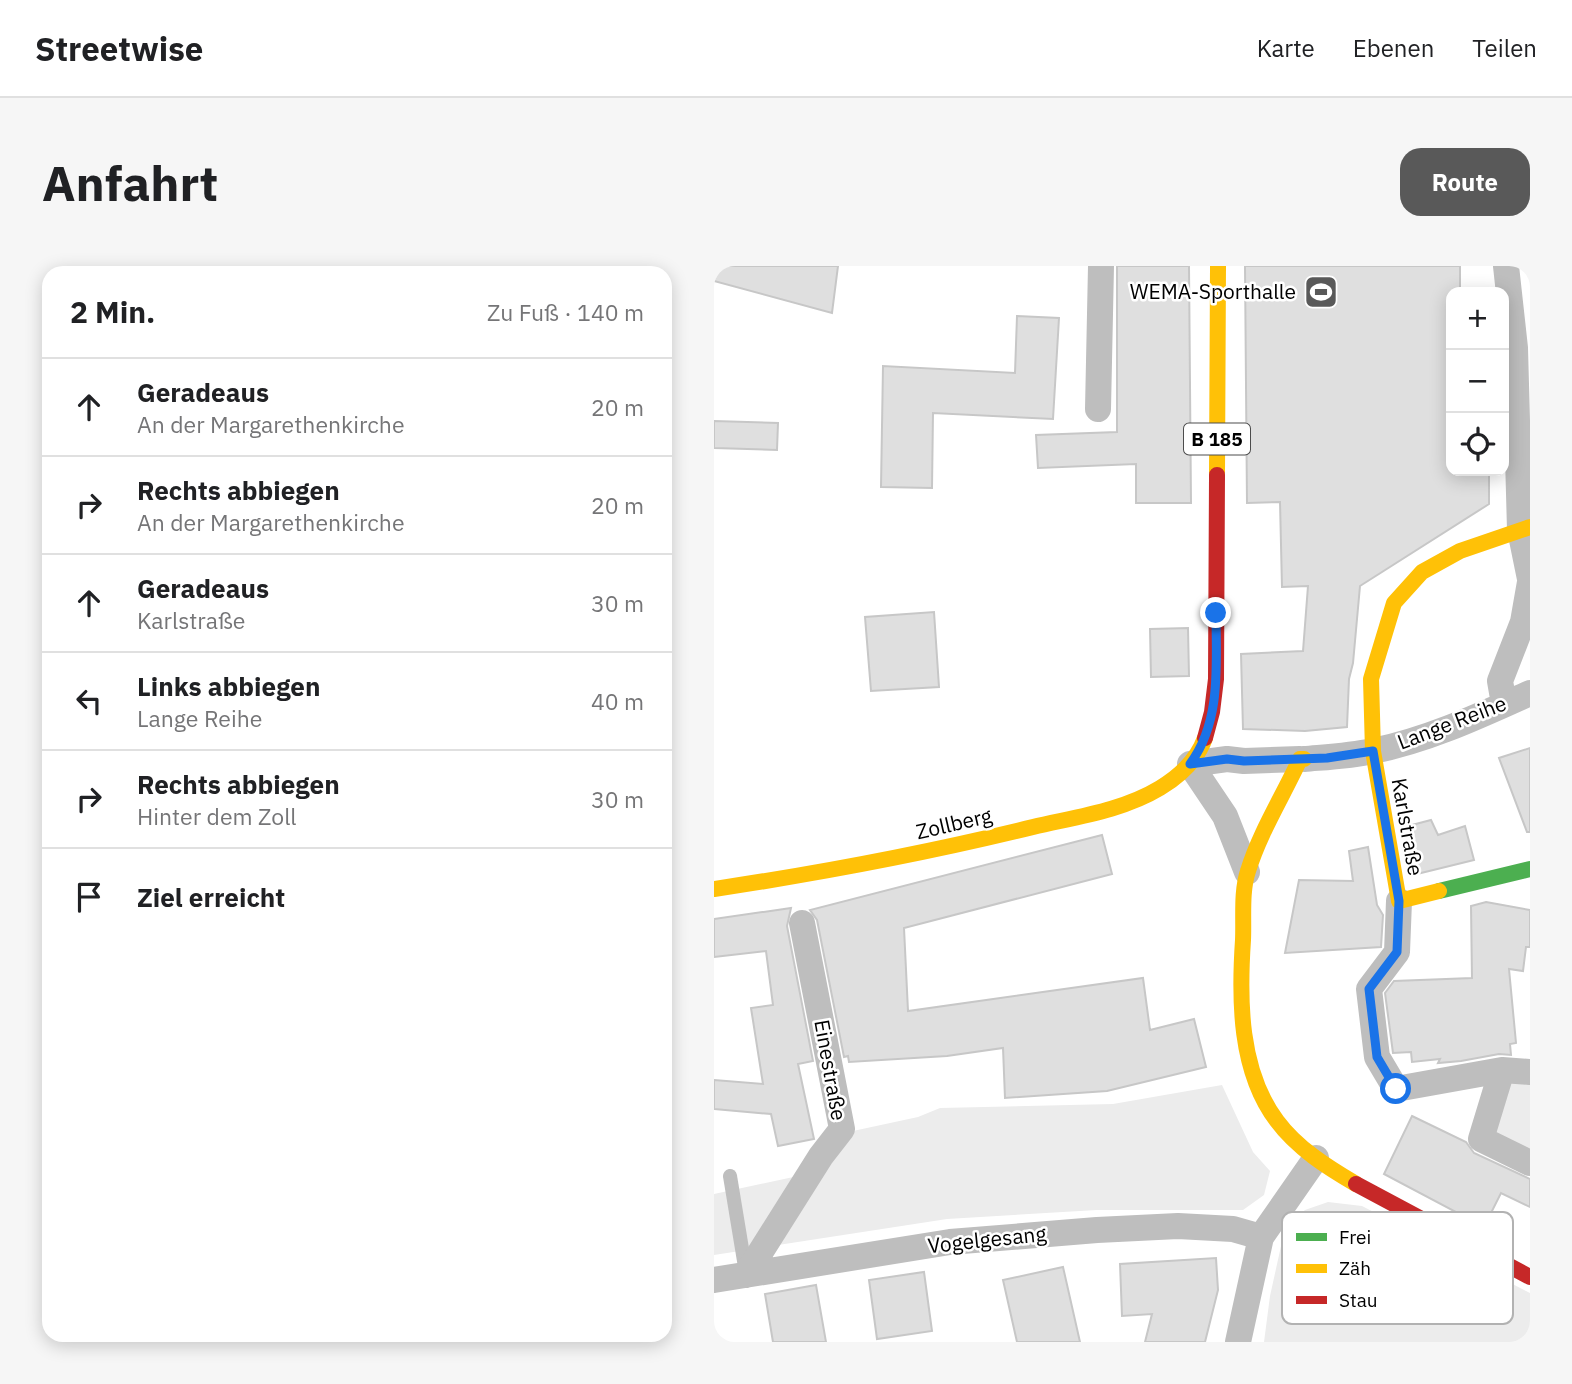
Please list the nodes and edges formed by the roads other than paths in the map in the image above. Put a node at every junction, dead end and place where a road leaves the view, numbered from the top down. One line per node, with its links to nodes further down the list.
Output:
1 (1101, 266): 4 (street)
2 (1218, 266): 11 (street, B 185)
3 (1506, 266): 5 (street)
4 (1098, 409)
5 (1525, 529): 6 (street); 9 (street, Lange Reihe)
6 (1530, 581): 8 (street)
7 (1530, 693): 8 (street, Lange Reihe)
8 (1504, 704): 9 (street, Lange Reihe)
9 (1373, 751): 10 (street, Lange Reihe); 15 (street, Karlstraße)
10 (1302, 759): 11 (street, Lange Reihe); 13 (street)
11 (1190, 764): 13 (street); 14 (street, Zollberg / B 185)
12 (1530, 869): 15 (street, Karlstraße)
13 (1247, 872): 19 (street)
14 (714, 889)
15 (1399, 901): 17 (street)
16 (802, 923): 25 (street, Einestraße)
17 (1502, 1070): 18 (street); 20 (street)
18 (1530, 1072)
19 (1316, 1158): 22 (street); 23 (street)
20 (1530, 1163)
21 (730, 1176): 25 (lane)
22 (1409, 1212)
23 (1261, 1237): 25 (street, Vogelgesang); 28 (street)
24 (1513, 1268): 26 (street)
25 (746, 1275): 27 (street, Vogelgesang)
26 (1530, 1277)
27 (714, 1280)
28 (1238, 1342)

